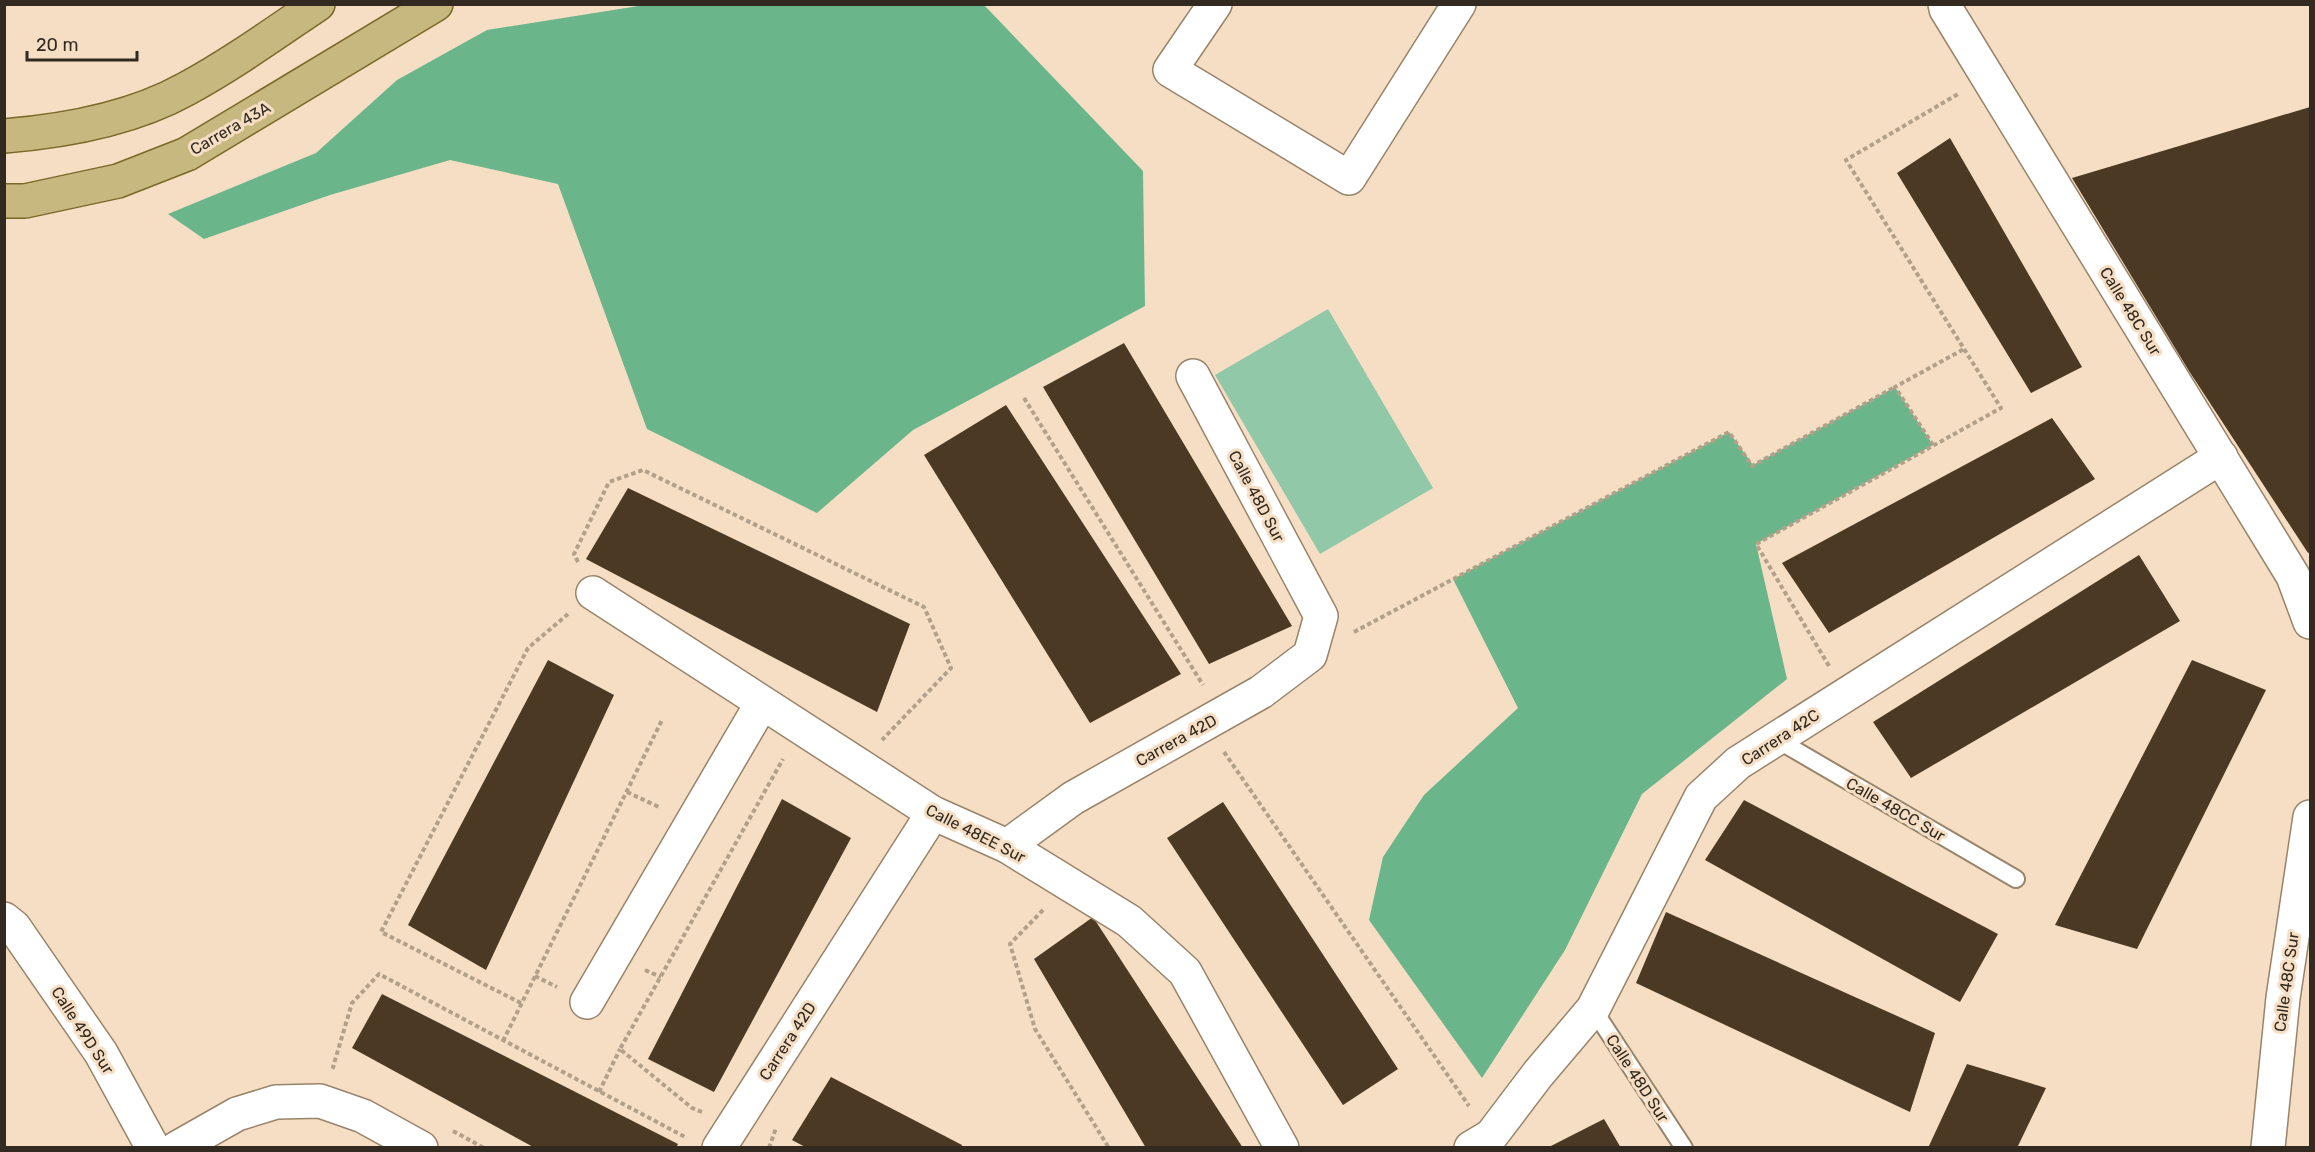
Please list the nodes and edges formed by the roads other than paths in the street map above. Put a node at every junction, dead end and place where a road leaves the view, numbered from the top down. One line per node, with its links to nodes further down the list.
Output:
1 (318, 4): 6 (main road)
2 (436, 4): 7 (main road, Carrera 43A)
3 (1215, 4): 4 (street)
4 (1459, 4)
5 (1945, 4): 9 (street, Calle 48C Sur)
6 (6, 133)
7 (4, 201)
8 (1193, 376): 12 (street, Calle 48D Sur)
9 (2221, 457): 11 (street, Calle 48C Sur); 14 (street, Carrera 42C)
10 (593, 593): 13 (street, Calle 48EE Sur)
11 (2310, 622)
12 (1310, 655): 17 (street, Carrera 42D)
13 (762, 703): 15 (street, Calle 48EE Sur); 20 (street)
14 (1776, 739): 18 (lane, Calle 48CC Sur); 21 (street, Carrera 42C)
15 (933, 813): 17 (street, Calle 48EE Sur); 24 (street, Carrera 42D)
16 (2310, 817): 29 (street, Calle 48C Sur)
17 (1008, 846): 27 (street, Calle 48EE Sur)
18 (2016, 879)
19 (4, 919): 25 (street, Calle 49D Sur)
20 (587, 1002)
21 (1593, 1009): 23 (street, Carrera 42C); 28 (lane, Calle 48D Sur)
22 (433, 1137): 26 (street)
23 (1481, 1142)
24 (706, 1145)
25 (153, 1148)
26 (177, 1148)
27 (1282, 1148)
28 (1684, 1148)
29 (2268, 1148)

